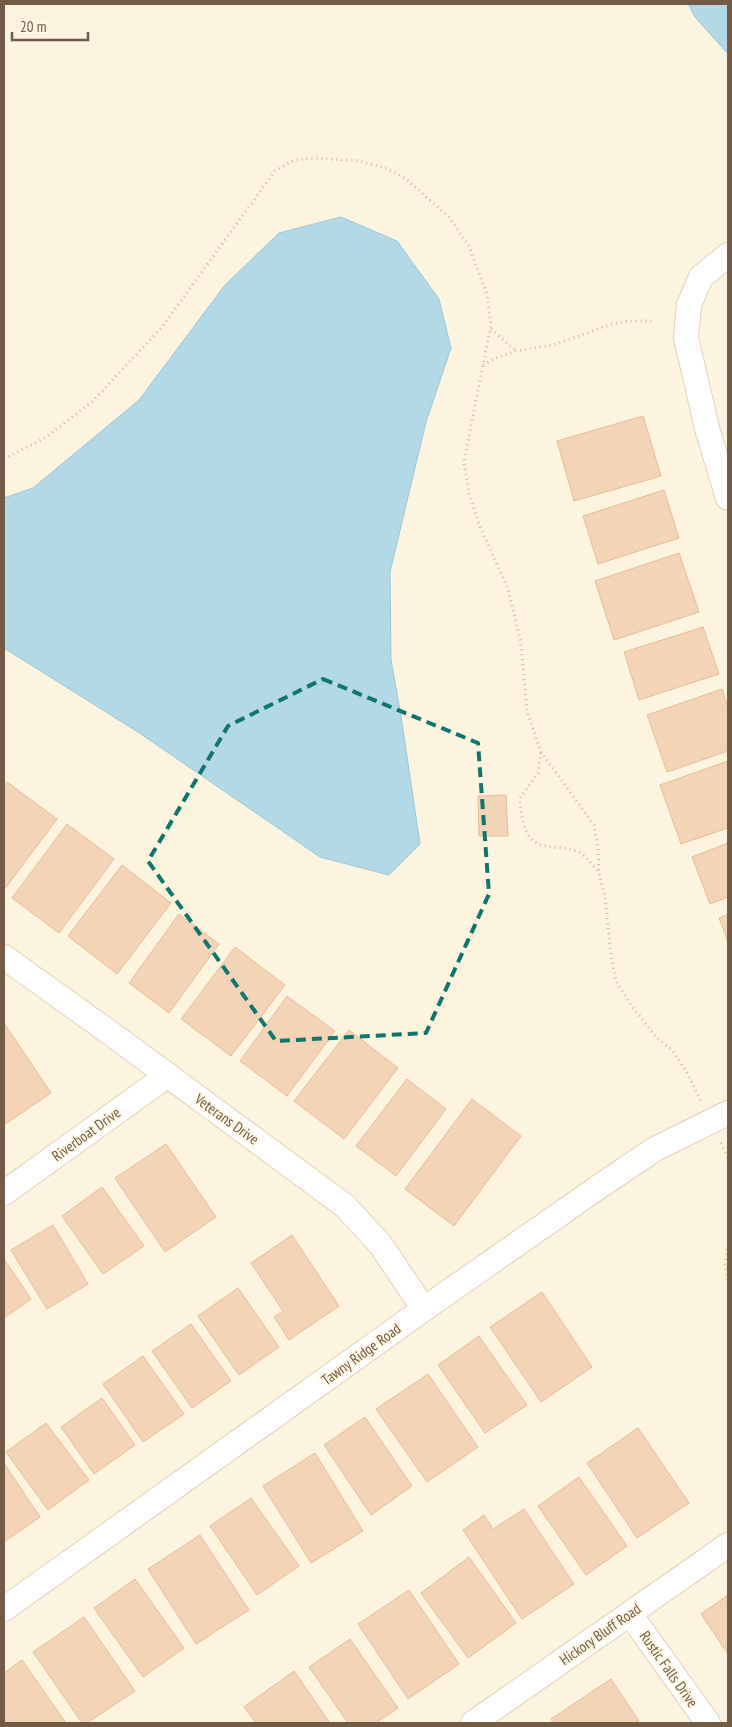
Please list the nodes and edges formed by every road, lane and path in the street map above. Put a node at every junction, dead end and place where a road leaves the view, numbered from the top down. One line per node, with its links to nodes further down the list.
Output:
1 (728, 255): 7 (street)
2 (655, 321): 4 (path)
3 (490, 329): 4 (path); 5 (path); 6 (path)
4 (516, 351): 5 (path)
5 (483, 365): 8 (path)
6 (4, 459)
7 (728, 498)
8 (541, 752): 8 (path)
9 (600, 874): 12 (path)
10 (4, 957): 11 (street, Veterans Drive)
11 (168, 1076): 13 (street, Riverboat Drive); 16 (street, Veterans Drive)
12 (720, 1117): 16 (street, Tawny Ridge Road)
13 (4, 1193)
14 (728, 1244): 15 (path)
15 (728, 1284)
16 (424, 1309): 18 (street, Tawny Ridge Road)
17 (728, 1545): 19 (street, Hickory Bluff Road)
18 (4, 1609)
19 (630, 1614): 20 (street, Hickory Bluff Road); 21 (street, Rustic Falls Drive)
20 (472, 1723)
21 (708, 1723)

